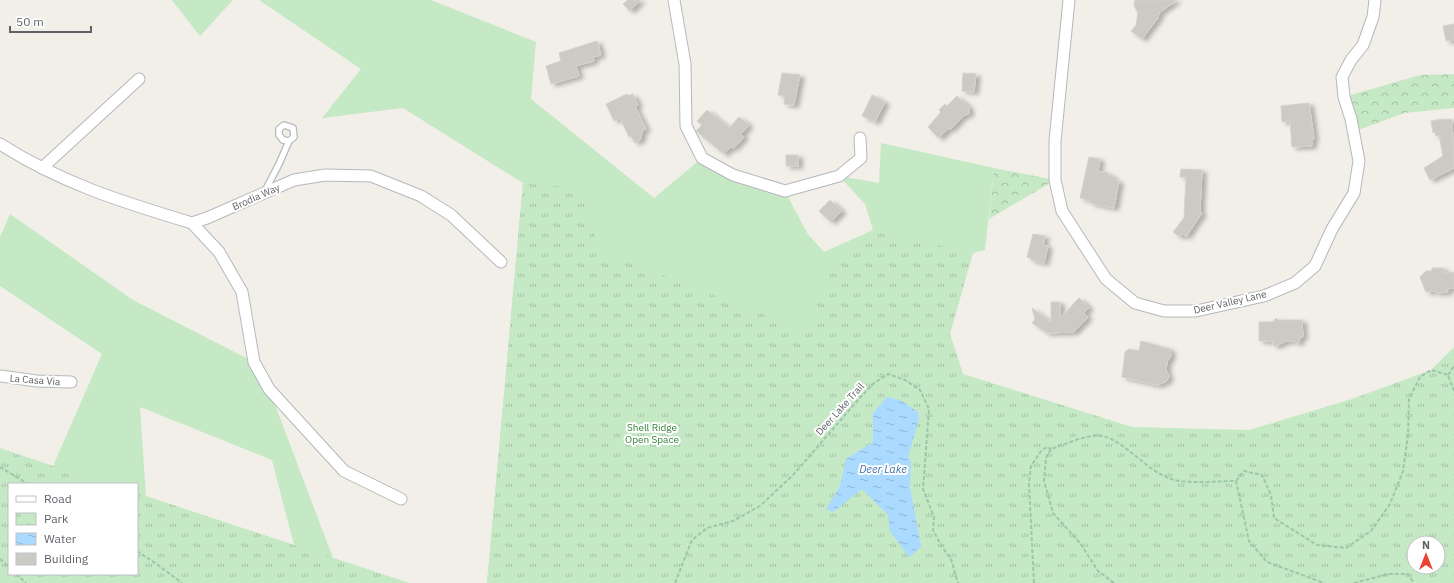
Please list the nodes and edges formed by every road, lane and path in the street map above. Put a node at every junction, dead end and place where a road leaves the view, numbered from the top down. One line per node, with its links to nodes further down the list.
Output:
1 (674, 0): 5 (street)
2 (1069, 0): 3 (street, Deer Valley Lane)
3 (1375, 0)
4 (139, 79): 8 (street)
5 (860, 138)
6 (289, 141): 9 (lane)
7 (0, 144): 8 (street)
8 (42, 168): 10 (street)
9 (264, 192): 10 (street, Brodia Way); 11 (street, Brodia Way)
10 (192, 222): 21 (street)
11 (501, 262)
12 (1454, 366): 13 (path)
13 (1448, 375): 16 (path); 19 (path)
14 (0, 376): 15 (street, La Casa Via)
15 (71, 382)
16 (1454, 391)
17 (1051, 449): 19 (path); 30 (path); 31 (path)
18 (0, 467): 20 (path)
19 (1236, 481): 32 (path)
20 (26, 483)
21 (401, 499)
22 (138, 553): 27 (path)
23 (0, 559): 24 (path)
24 (8, 566)
25 (17, 575): 26 (path)
26 (26, 583)
27 (182, 583)
28 (675, 583): 29 (path, Deer Lake Trail)
29 (958, 583)
30 (1034, 583)
31 (1114, 583)
32 (1324, 583)
33 (1354, 583): 34 (path)
34 (1414, 583)

